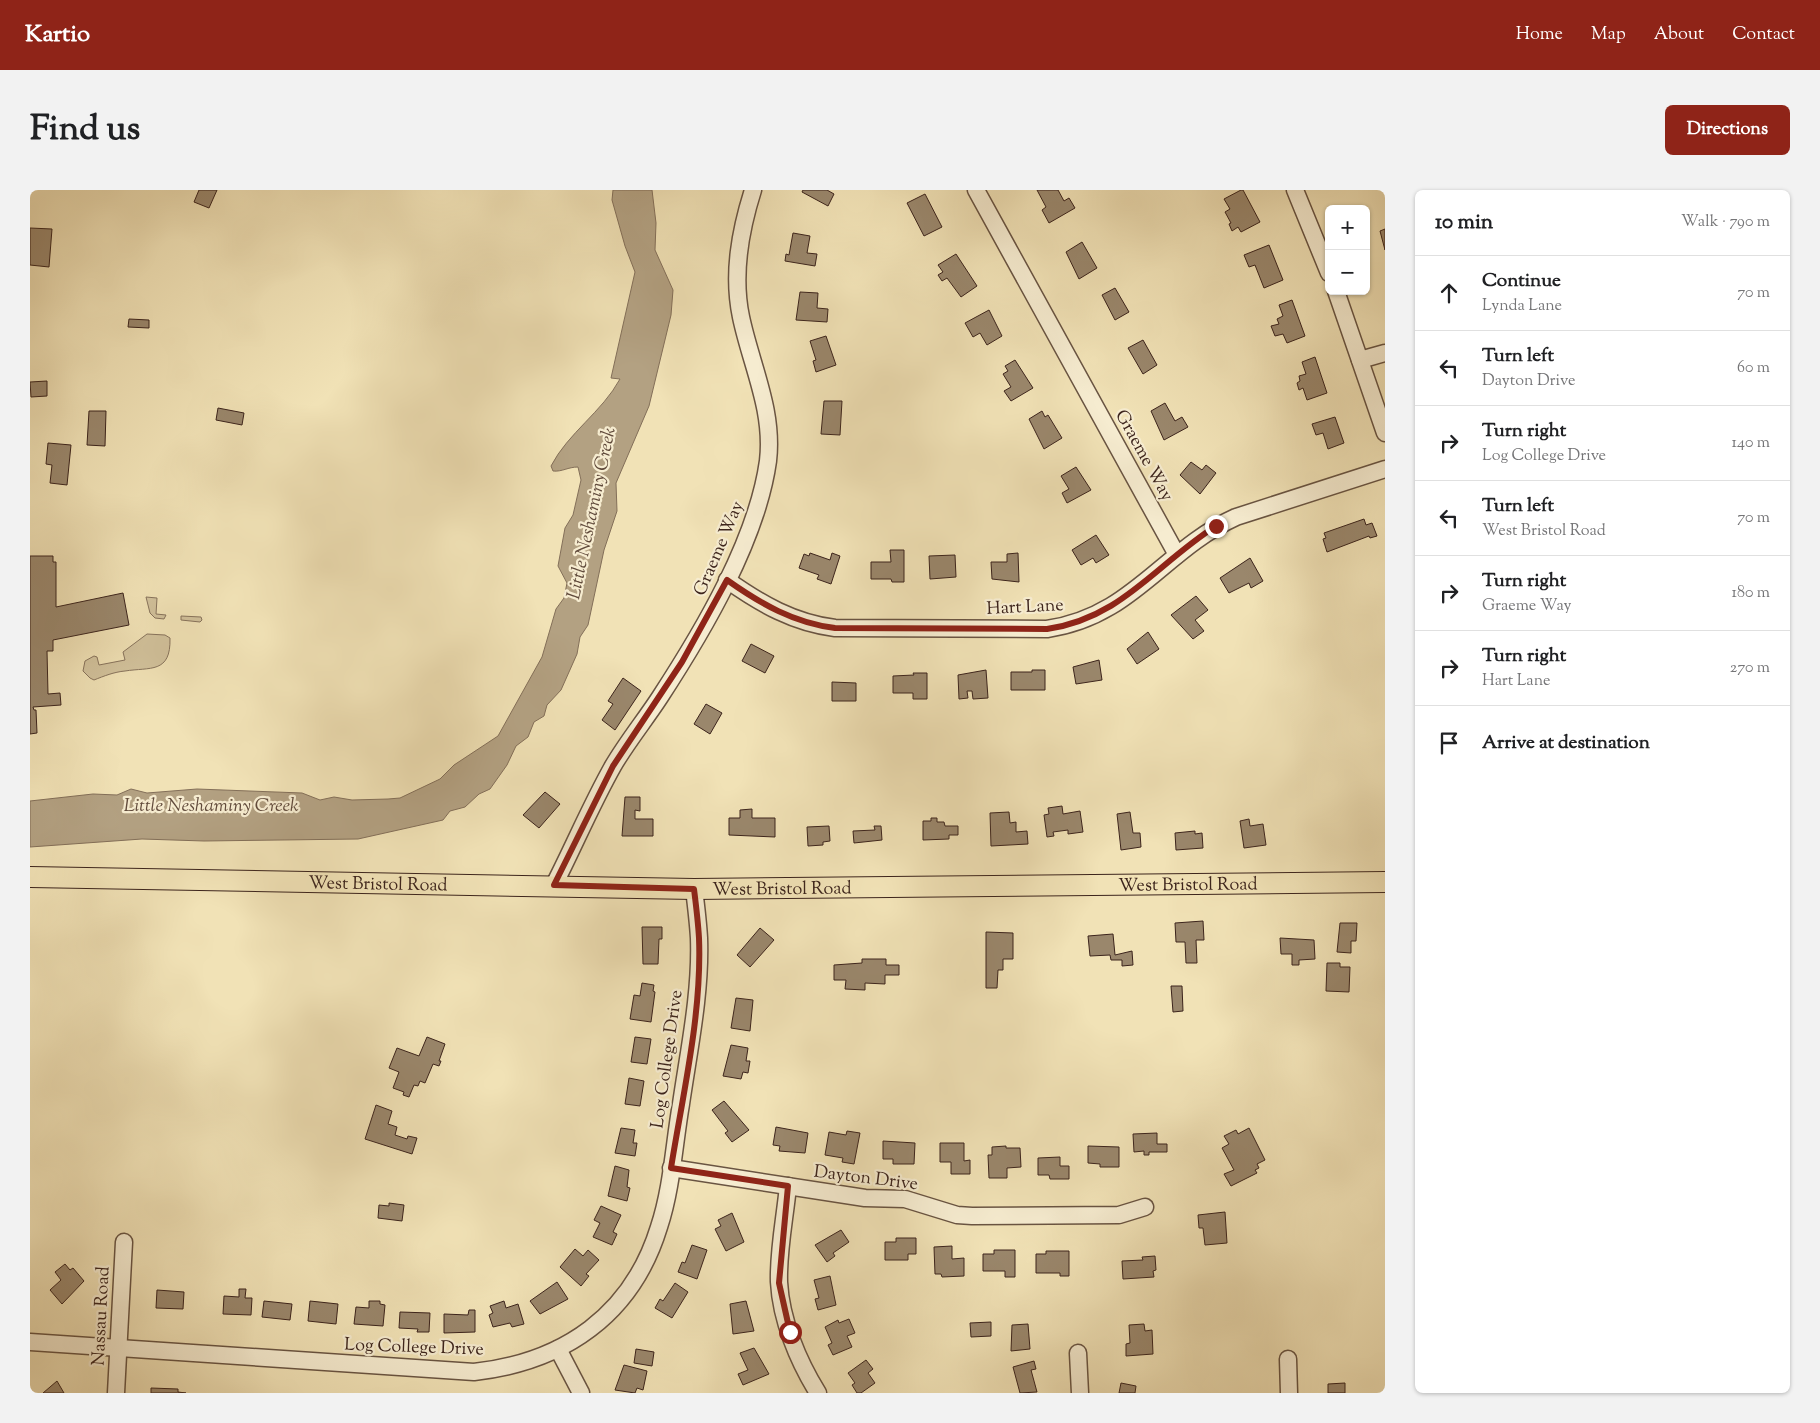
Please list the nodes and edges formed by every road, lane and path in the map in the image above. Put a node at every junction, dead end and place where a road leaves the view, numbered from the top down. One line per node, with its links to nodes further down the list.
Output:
1 (753, 190): 11 (street, Graeme Way)
2 (976, 190): 10 (street, Graeme Way)
3 (1295, 190): 4 (street)
4 (1325, 263)
5 (1337, 295): 7 (street)
6 (1385, 353): 7 (street)
7 (1360, 360): 8 (street)
8 (1385, 433)
9 (1385, 469): 10 (street, Hart Lane)
10 (1177, 555): 11 (street, Hart Lane)
11 (727, 580): 14 (street, Graeme Way)
12 (30, 877): 14 (main road, West Bristol Road)
13 (1385, 882): 15 (main road, West Bristol Road)
14 (554, 885): 15 (main road, West Bristol Road)
15 (694, 889): 16 (street, Log College Drive)
16 (671, 1168): 17 (street, Dayton Drive); 22 (street, Log College Drive)
17 (788, 1186): 18 (street, Dayton Drive); 27 (street)
18 (1145, 1207)
19 (124, 1242): 21 (street, Nassau Road)
20 (30, 1342): 21 (street, Log College Drive)
21 (119, 1348): 22 (street, Log College Drive); 25 (street, Nassau Road)
22 (558, 1349): 26 (street)
23 (1078, 1353): 28 (street)
24 (1288, 1359): 29 (street)
25 (116, 1393)
26 (581, 1393)
27 (818, 1393)
28 (1080, 1393)
29 (1289, 1393)

